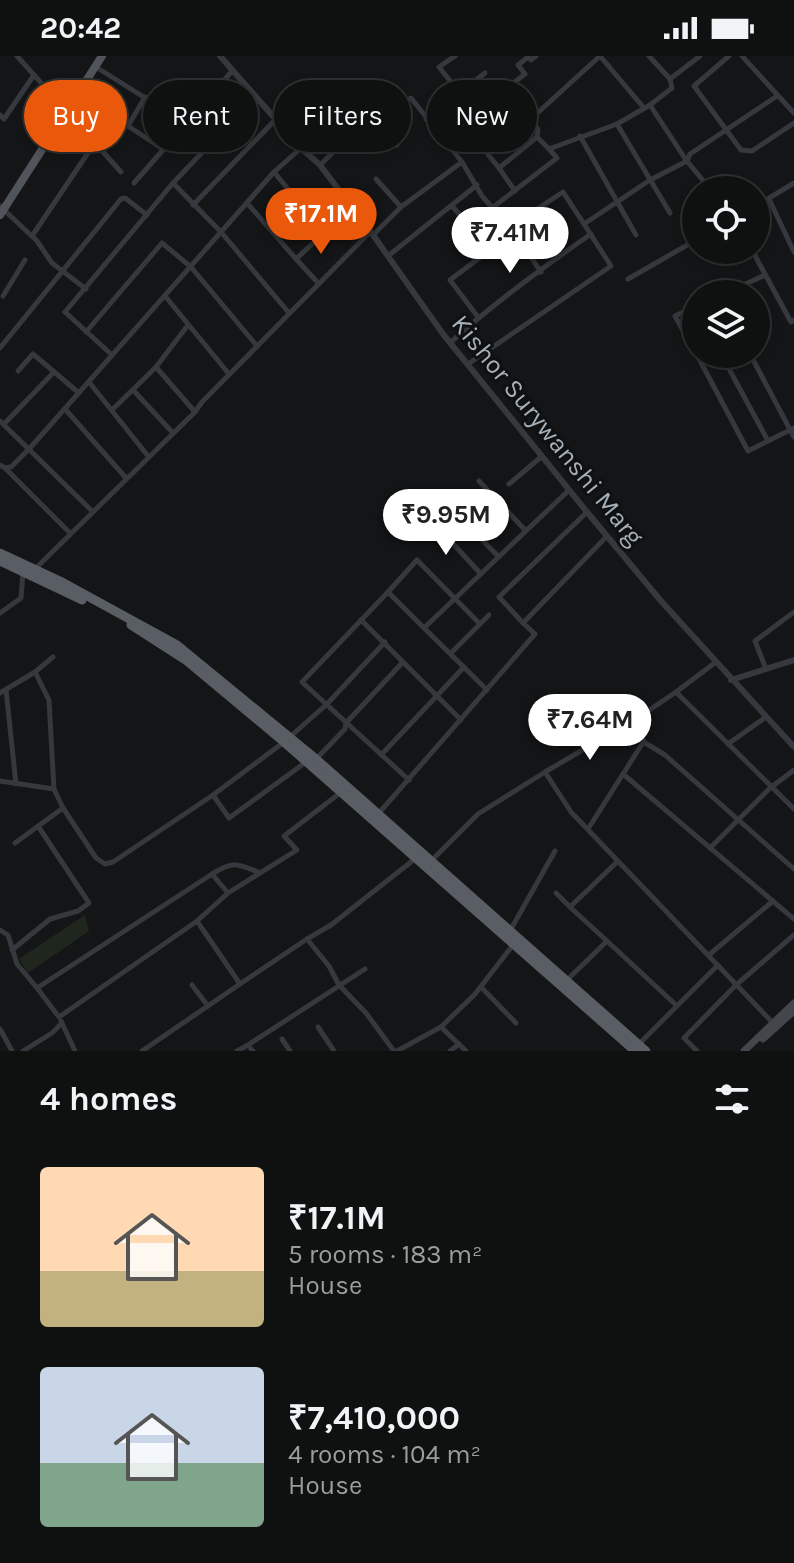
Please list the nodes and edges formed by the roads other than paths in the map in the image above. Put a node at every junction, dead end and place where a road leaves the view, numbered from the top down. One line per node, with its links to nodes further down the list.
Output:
1 (17, 56): 13 (street)
2 (220, 56): 11 (street, Kishor Surywanshi Marg)
3 (455, 56): 19 (street)
4 (536, 56): 21 (street)
5 (600, 56): 27 (street); 28 (street)
6 (649, 56): 14 (street)
7 (700, 56): 14 (street)
8 (729, 56): 37 (street)
9 (742, 56): 23 (street)
10 (96, 60): 16 (main road); 22 (street)
11 (233, 70): 17 (street); 18 (street, Kishor Surywanshi Marg)
12 (485, 73): 20 (street)
13 (34, 75): 15 (street); 32 (street)
14 (670, 79): 27 (street)
15 (38, 80)
16 (84, 80)
17 (224, 80)
18 (242, 80)
19 (449, 80)
20 (475, 80)
21 (517, 80)
22 (143, 95)
23 (777, 96): 29 (street); 37 (street)
24 (258, 98): 30 (street, Kishor Surywanshi Marg)
25 (411, 98): 31 (street)
26 (143, 100): 38 (street)
27 (647, 107): 35 (street); 53 (street)
28 (537, 113)
29 (794, 113)
30 (274, 117)
31 (426, 119)
32 (1, 120)
33 (274, 121): 71 (street)
34 (794, 123): 37 (street)
35 (617, 124): 39 (street); 61 (street)
36 (537, 128): 40 (street)
37 (727, 129): 53 (street)
38 (143, 136)
39 (580, 136): 41 (street); 70 (street)
40 (537, 137): 41 (street)
41 (549, 149): 66 (street)
42 (39, 152): 75 (main road)
43 (89, 152): 85 (street)
44 (102, 152): 57 (street)
45 (160, 152): 62 (street)
46 (203, 152): 63 (street)
47 (296, 152): 58 (street)
48 (305, 152): 55 (street, Kishor Surywanshi Marg)
49 (333, 152): 55 (street)
50 (454, 152): 54 (street)
51 (486, 152): 56 (street)
52 (519, 152): 56 (street)
53 (687, 161): 59 (street); 61 (street)
54 (462, 162): 65 (street); 73 (street)
55 (320, 165): 82 (street, Kishor Surywanshi Marg)
56 (499, 168): 66 (street)
57 (121, 172)
58 (274, 172): 69 (street); 90 (street)
59 (699, 176)
60 (376, 179): 73 (street)
61 (650, 180): 70 (street); 76 (street)
62 (134, 183)
63 (173, 183): 71 (street); 77 (street)
64 (794, 183): 67 (street)
65 (477, 185): 72 (street); 74 (street)
66 (515, 191): 74 (street)
67 (770, 198)
68 (770, 201): 87 (street)
69 (247, 203): 80 (street); 90 (street)
70 (618, 203): 78 (street); 84 (street)
71 (193, 205): 80 (street)
72 (452, 206): 79 (street); 88 (street)
73 (401, 207): 82 (street)
74 (492, 208): 81 (street)
75 (1, 210): 85 (street)
76 (670, 213)
77 (147, 215): 94 (street); 100 (street)
78 (584, 224): 83 (street); 89 (street)
79 (470, 226)
80 (221, 232): 93 (street); 103 (street)
81 (514, 232): 95 (street); 105 (street)
82 (372, 234): 88 (street, Kishor Surywanshi Marg); 99 (street)
83 (591, 234): 89 (street); 114 (street)
84 (636, 235)
85 (32, 236): 94 (street)
86 (682, 248): 97 (street)
87 (794, 252)
88 (388, 256): 110 (street, Kishor Surywanshi Marg)
89 (559, 257): 95 (street)
90 (296, 259): 99 (street)
91 (25, 260): 102 (street)
92 (759, 264): 96 (street)
93 (191, 267): 101 (street); 109 (street); 111 (street)
94 (64, 272): 100 (street); 112 (street)
95 (541, 272): 105 (street)
96 (765, 275): 98 (street); 106 (street)
97 (628, 279)
98 (754, 280)
99 (319, 284): 103 (street)
100 (86, 289): 109 (street)
101 (165, 296): 107 (street); 113 (street)
102 (1, 298)
103 (289, 313): 111 (street)
104 (682, 313): 108 (street)
105 (478, 317): 110 (street)
106 (793, 323)
107 (188, 325): 115 (street); 121 (street)
108 (682, 328)
109 (86, 332): 113 (street)
110 (451, 342): 114 (street, Kishor Surywanshi Marg)
111 (257, 346): 121 (street)
112 (0, 348)
113 (112, 355): 122 (street)
114 (468, 364): 134 (street, Kishor Surywanshi Marg)
115 (156, 367): 123 (street); 127 (street)
116 (704, 368): 131 (street)
117 (729, 368): 131 (street)
118 (758, 368): 129 (street)
119 (18, 371): 120 (street)
120 (54, 372): 124 (street); 128 (street)
121 (229, 374): 127 (street)
122 (89, 382): 124 (street); 126 (street)
123 (133, 389): 126 (street); 130 (street)
124 (79, 393): 125 (street)
125 (65, 409): 132 (street); 136 (street)
126 (112, 410): 133 (street)
127 (195, 412): 130 (street)
128 (2, 423): 132 (street)
129 (793, 432): 131 (street)
130 (173, 433): 133 (street)
131 (768, 441)
132 (30, 448): 135 (street); 141 (street)
133 (149, 456): 136 (street)
134 (541, 457): 138 (street); 139 (street, Kishor Surywanshi Marg)
135 (2, 466): 145 (street)
136 (126, 478): 141 (street)
137 (479, 481): 144 (street)
138 (509, 484)
139 (569, 490): 142 (street, Kishor Surywanshi Marg); 144 (street)
140 (450, 508): 148 (street)
141 (93, 512): 145 (street)
142 (587, 512): 146 (street, Kishor Surywanshi Marg); 159 (street)
143 (433, 522): 152 (street)
144 (525, 530): 148 (street)
145 (70, 533): 150 (street)
146 (607, 536): 159 (street); 167 (street, Kishor Surywanshi Marg)
147 (0, 553): 150 (highway)
148 (498, 556): 152 (street)
149 (0, 561): 151 (highway)
150 (34, 570): 181 (highway)
151 (23, 571): 156 (street); 181 (highway)
152 (480, 573): 154 (street)
153 (388, 592): 154 (street); 158 (street); 161 (street)
154 (453, 598): 160 (street); 161 (street)
155 (794, 612): 169 (street)
156 (0, 613)
157 (489, 615): 160 (street)
158 (361, 620): 162 (street); 176 (street)
159 (523, 623): 172 (street)
160 (480, 624): 163 (street)
161 (424, 628): 163 (street)
162 (385, 642): 166 (street); 176 (street)
163 (451, 653): 168 (street)
164 (53, 657): 170 (street)
165 (794, 660): 169 (street)
166 (403, 662): 175 (street); 179 (street)
167 (716, 662): 171 (street, Kishor Surywanshi Marg); 174 (street)
168 (464, 667): 172 (street); 175 (street)
169 (766, 669): 171 (street)
170 (35, 672): 173 (street); 194 (street)
171 (731, 680): 177 (street, Kishor Surywanshi Marg)
172 (487, 690): 178 (street)
173 (3, 692): 192 (street)
174 (676, 692): 180 (street); 183 (street)
175 (437, 695): 178 (street); 185 (street)
176 (327, 704): 179 (street); 181 (street)
177 (766, 717): 183 (street); 184 (street, Kishor Surywanshi Marg)
178 (461, 720): 190 (street)
179 (346, 723): 185 (street); 186 (street)
180 (619, 727): 182 (street); 188 (street)
181 (287, 740): 186 (highway); 196 (street)
182 (644, 741): 189 (street); 200 (street)
183 (728, 744): 193 (street)
184 (794, 747)
185 (381, 755): 190 (street)
186 (311, 761): 195 (highway); 196 (street); 199 (highway)
187 (794, 770): 193 (street)
188 (545, 772): 202 (street); 208 (street)
189 (623, 774): 202 (street); 204 (street)
190 (409, 780): 199 (street)
191 (0, 781): 192 (street)
192 (16, 784): 194 (street)
193 (770, 788): 198 (street); 200 (street)
194 (54, 789): 197 (street)
195 (341, 793): 199 (highway); 210 (street)
196 (213, 795): 197 (street)
197 (63, 808): 201 (street)
198 (794, 809)
199 (376, 817): 206 (highway)
200 (738, 820): 204 (street); 209 (street)
201 (38, 826): 203 (street); 223 (street)
202 (588, 829): 207 (street)
203 (15, 843)
204 (710, 848): 214 (street)
205 (555, 851): 220 (street)
206 (420, 855): 208 (highway); 221 (street)
207 (618, 861): 215 (street); 224 (street)
208 (429, 863): 220 (highway)
209 (794, 869)
210 (259, 872): 211 (street); 212 (street)
211 (212, 874): 212 (street); 233 (street)
212 (228, 893): 217 (street)
213 (556, 893): 215 (street)
214 (773, 901): 216 (street); 224 (street)
215 (570, 907): 222 (street)
216 (794, 919)
217 (197, 921): 228 (street); 238 (street)
218 (0, 930): 223 (street)
219 (794, 935): 231 (street)
220 (512, 937): 227 (highway); 232 (street); 247 (highway)
221 (307, 939): 228 (street); 230 (street)
222 (607, 941): 227 (street); 235 (street)
223 (12, 950): 233 (street)
224 (710, 954): 225 (street)
225 (718, 965): 231 (street); 235 (street)
226 (365, 969): 230 (street)
227 (566, 981): 247 (highway)
228 (240, 984): 236 (street)
229 (192, 985): 236 (street)
230 (339, 985): 246 (street); 256 (street)
231 (736, 985): 240 (street); 259 (street)
232 (481, 987): 239 (street); 242 (street)
233 (37, 988): 238 (street)
234 (794, 1003): 240 (main road)
235 (676, 1005): 247 (street)
236 (208, 1006): 251 (street)
237 (794, 1011): 261 (main road)
238 (61, 1020): 249 (street); 250 (street)
239 (516, 1023)
240 (773, 1023): 260 (main road)
241 (318, 1027): 255 (street)
242 (441, 1027): 245 (street); 256 (street)
243 (0, 1029): 248 (street)
244 (282, 1039): 254 (street)
245 (459, 1044): 257 (street); 258 (street)
246 (248, 1045): 252 (street); 253 (street)
247 (640, 1049)
248 (12, 1051)
249 (23, 1051)
250 (75, 1051)
251 (142, 1051)
252 (237, 1051)
253 (253, 1051)
254 (290, 1051)
255 (334, 1051)
256 (396, 1051)
257 (450, 1051)
258 (466, 1051)
259 (697, 1051)
260 (744, 1051)
261 (751, 1051)

